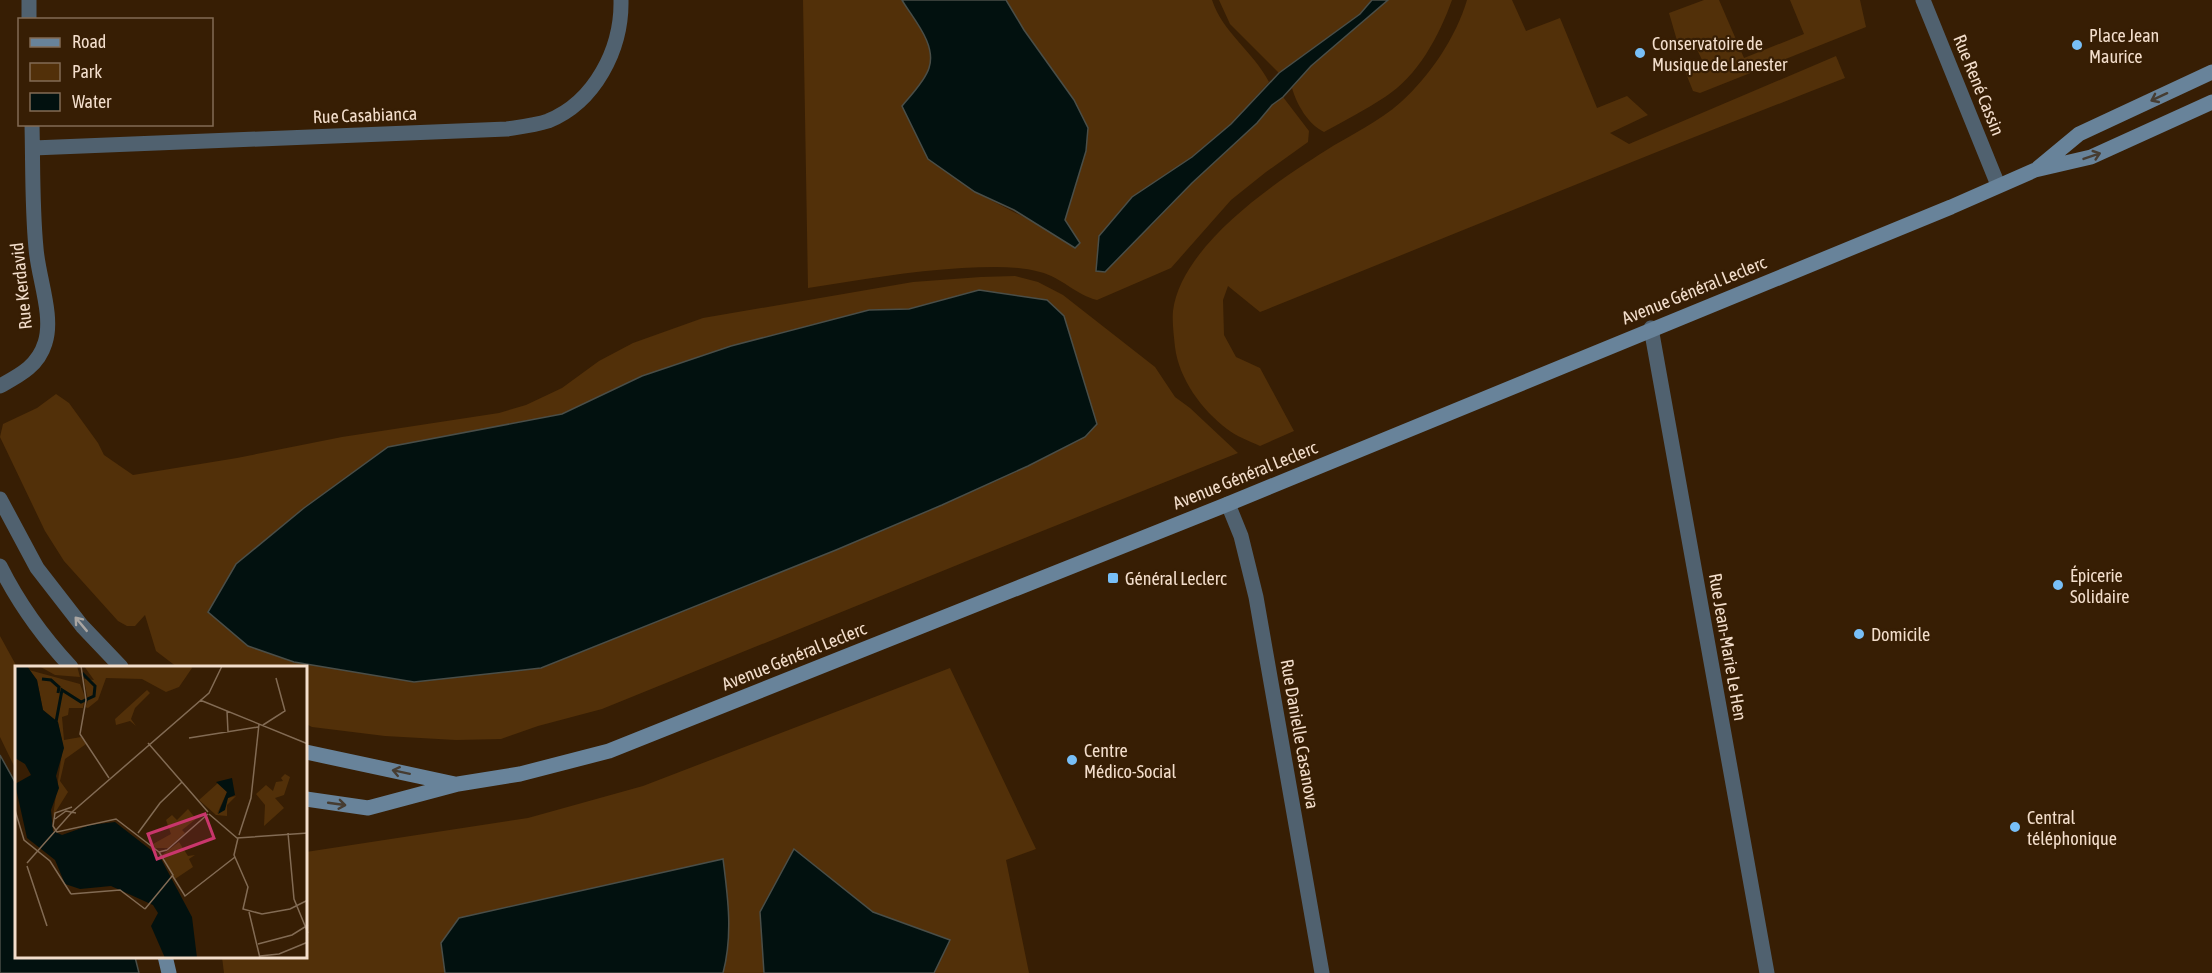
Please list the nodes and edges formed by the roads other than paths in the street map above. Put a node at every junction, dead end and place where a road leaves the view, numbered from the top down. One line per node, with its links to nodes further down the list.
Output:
1 (29, 0): 4 (street)
2 (621, 0): 8 (street, Rue Casabianca)
3 (1923, 0): 10 (street, Rue René Cassin)
4 (29, 18)
5 (2212, 72): 9 (main road, Avenue Général Leclerc, one-way to 9)
6 (2212, 102): 9 (main road, Avenue Général Leclerc, one-way to 6)
7 (32, 126): 8 (street, Rue Kerdavid)
8 (33, 148): 12 (street, Rue Kerdavid)
9 (2035, 170): 10 (main road, Avenue Général Leclerc)
10 (1998, 185): 11 (main road, Avenue Général Leclerc)
11 (1651, 328): 14 (main road, Avenue Général Leclerc); 24 (street, Rue Jean-Marie Le Hen)
12 (0, 386)
13 (0, 499): 17 (street, one-way to 13)
14 (1228, 504): 19 (main road, Avenue Général Leclerc); 23 (street, Rue Danielle Casanova)
15 (0, 566): 16 (street)
16 (70, 666)
17 (120, 666)
18 (308, 752): 19 (main road, Avenue Général Leclerc, one-way to 18)
19 (458, 784): 20 (main road, Avenue Général Leclerc, one-way to 19)
20 (308, 799)
21 (165, 958): 22 (main road)
22 (169, 973)
23 (1322, 973)
24 (1767, 973)

